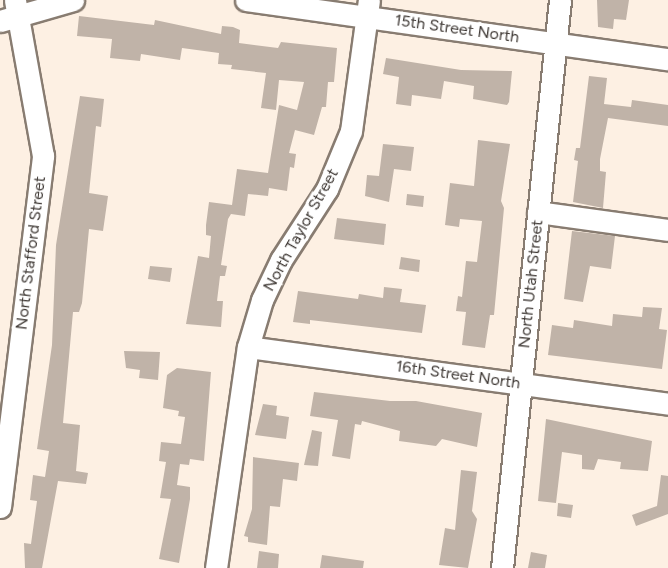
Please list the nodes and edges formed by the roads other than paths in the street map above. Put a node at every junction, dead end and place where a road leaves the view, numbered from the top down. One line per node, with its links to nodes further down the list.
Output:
1 (73, 0): 5 (street)
2 (246, 0): 4 (street, 15th Street North)
3 (560, 0): 6 (street, North Utah Street)
4 (368, 8): 6 (street, 15th Street North); 10 (street, North Taylor Street)
5 (11, 12): 13 (street, North Stafford Street)
6 (557, 43): 7 (street, 15th Street North); 8 (street, North Utah Street)
7 (668, 59)
8 (538, 212): 9 (street); 11 (street, North Utah Street)
9 (668, 230)
10 (249, 347): 11 (street, 16th Street North); 14 (street, North Taylor Street)
11 (520, 384): 12 (street, 16th Street North); 15 (street, North Utah Street)
12 (668, 404)
13 (0, 507)
14 (216, 568)
15 (502, 568)

